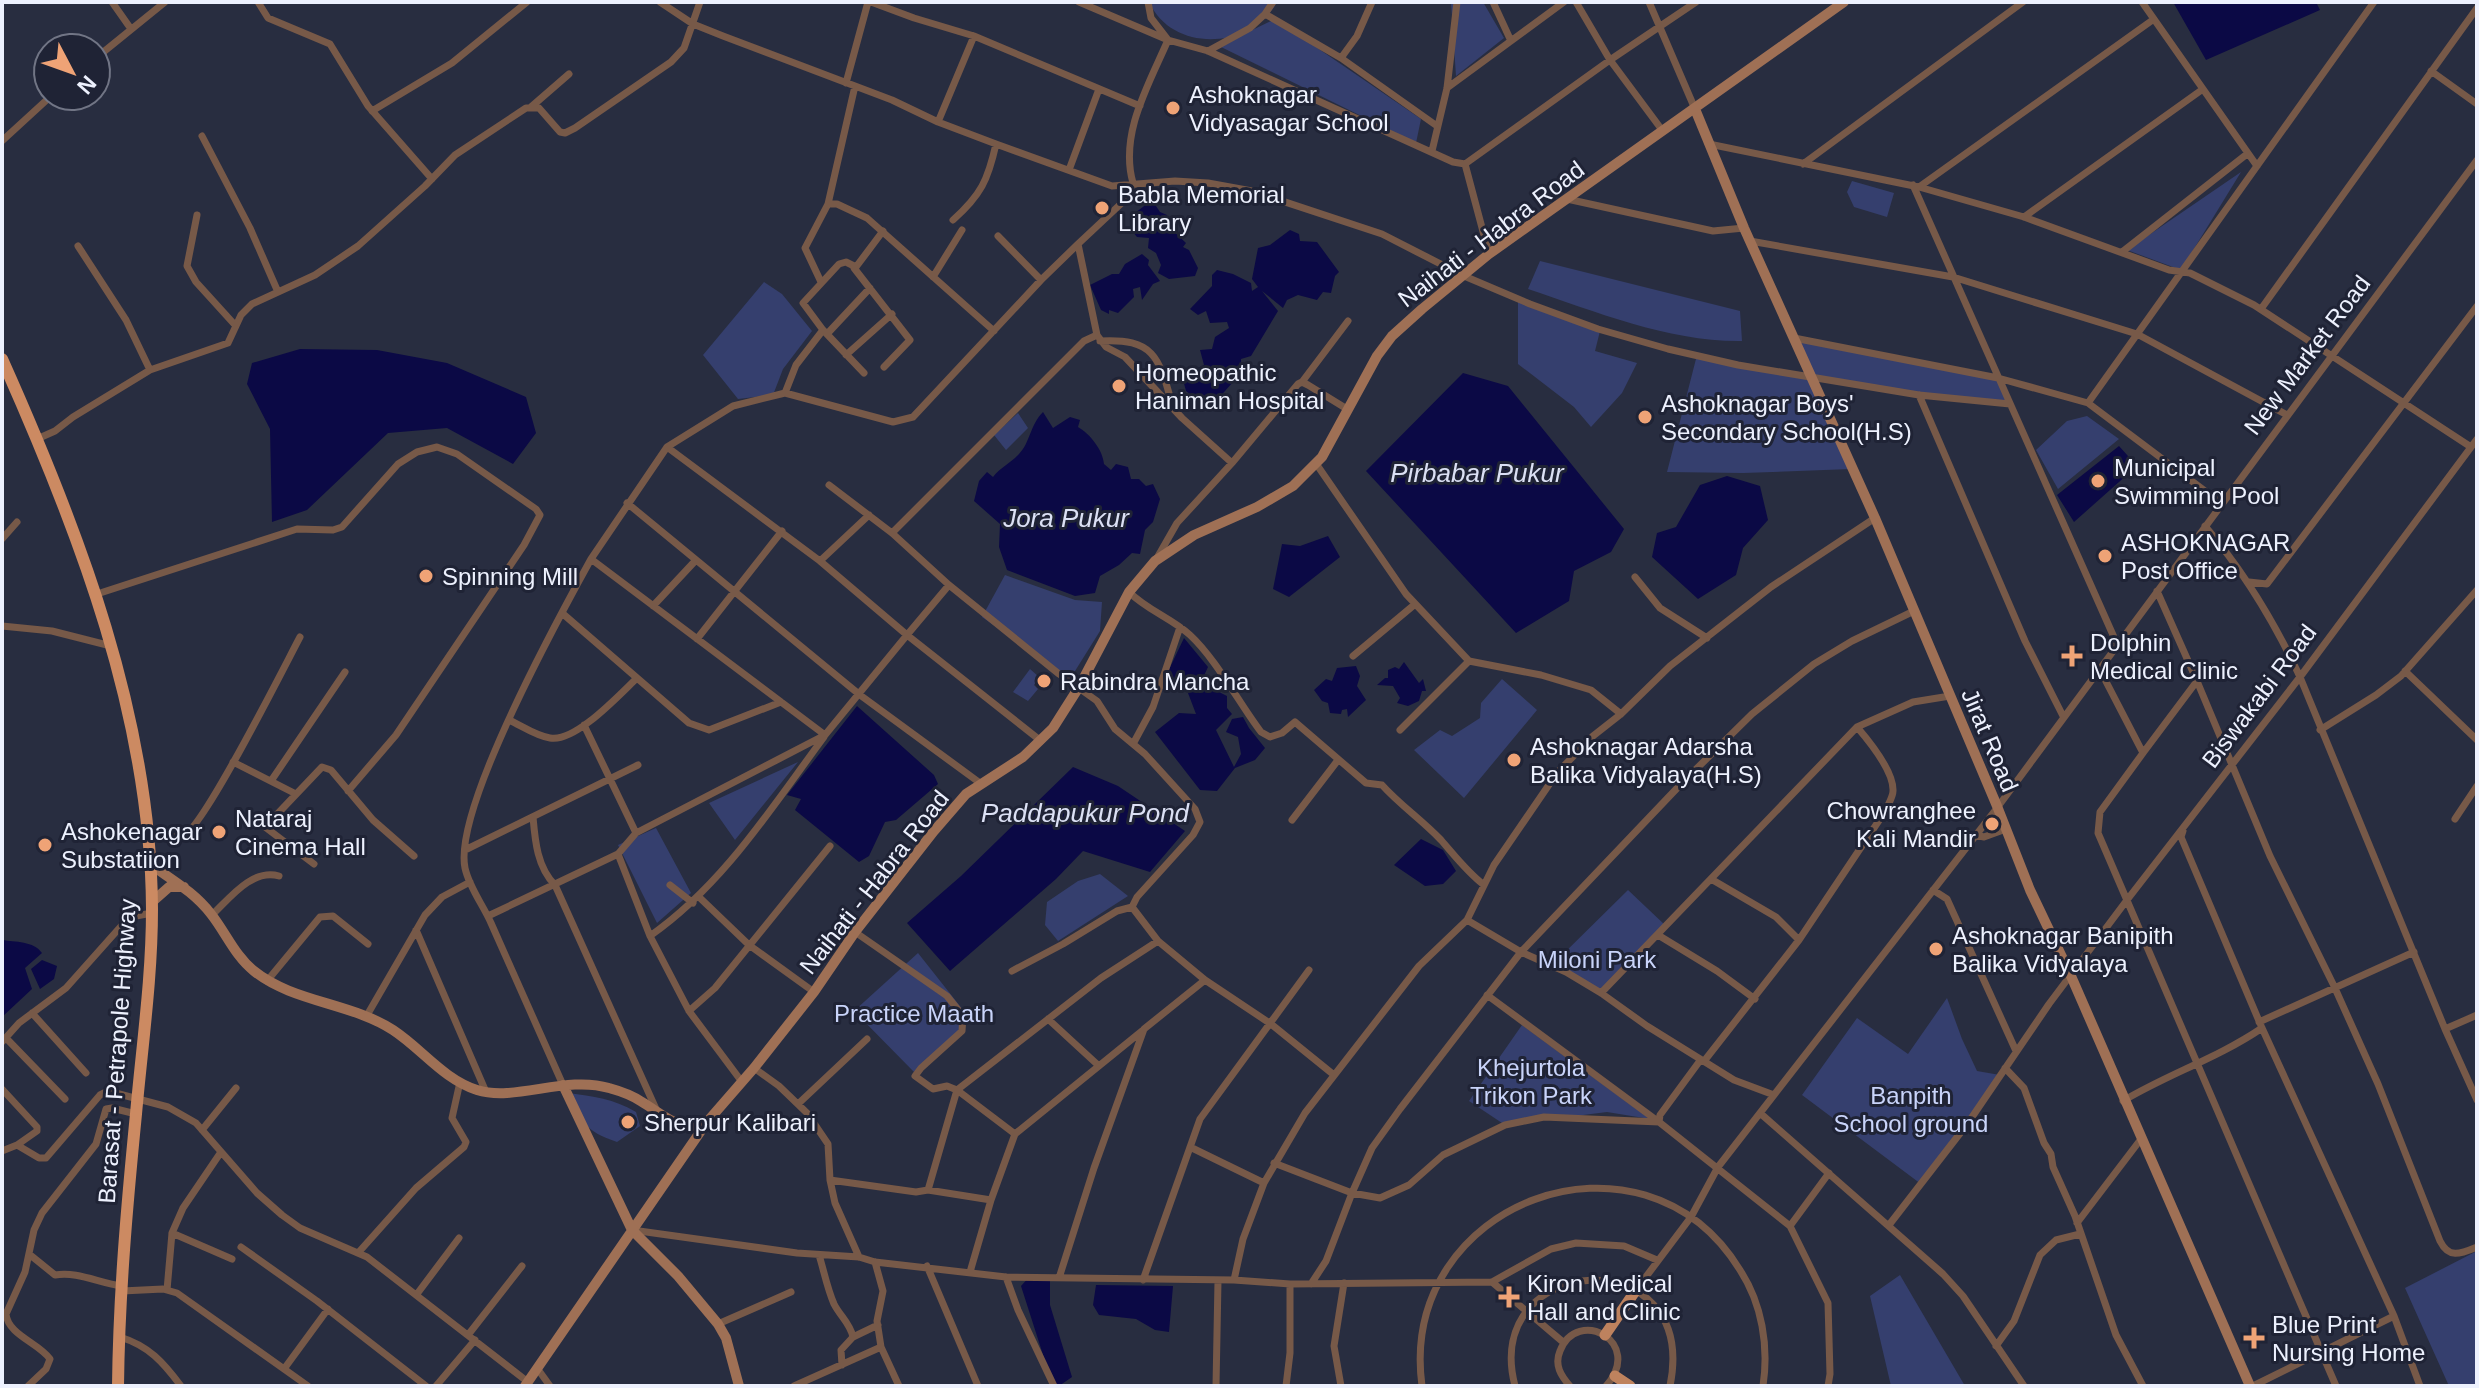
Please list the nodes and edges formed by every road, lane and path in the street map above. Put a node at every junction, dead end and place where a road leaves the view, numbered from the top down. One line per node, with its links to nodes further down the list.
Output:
1 (112, 2): 26 (street)
2 (165, 2): 26 (street)
3 (258, 2): 46 (street)
4 (527, 2): 46 (street)
5 (660, 2): 25 (street)
6 (700, 2): 25 (street)
7 (869, 2): 28 (street); 37 (street)
8 (1079, 2): 29 (street)
9 (1148, 2): 29 (street)
10 (1273, 2): 23 (street)
11 (1372, 2): 33 (street)
12 (1457, 2): 39 (street)
13 (1493, 2): 30 (street)
14 (1564, 2): 30 (street)
15 (1576, 2): 34 (street)
16 (1649, 2): 27 (street)
17 (1696, 2): 27 (street)
18 (1844, 2): 45 (main road, Naihati - Habra Road)
19 (2023, 2): 59 (street)
20 (2142, 2): 24 (street)
21 (2374, 2): 60 (street)
22 (2477, 8): 35 (street)
23 (1265, 14): 32 (street); 33 (street)
24 (2154, 19): 41 (street); 65 (street)
25 (693, 24): 37 (street); 44 (street)
26 (131, 29): 31 (street)
27 (1658, 29): 34 (street); 45 (street)
28 (974, 36): 40 (street); 48 (street)
29 (1168, 40): 32 (street); 43 (street)
30 (1511, 41): 39 (street)
31 (112, 45)
32 (1208, 51): 55 (street)
33 (1341, 58): 49 (street)
34 (1610, 60): 50 (street); 58 (street)
35 (2431, 71): 42 (street); 90 (street)
36 (569, 74): 44 (street)
37 (846, 83): 38 (street)
38 (855, 86): 48 (street); 67 (street)
39 (1447, 88): 49 (street)
40 (1099, 89): 43 (street); 61 (street)
41 (2203, 89): 56 (street); 69 (street)
42 (2477, 104)
43 (1140, 106): 64 (street)
44 (531, 107): 63 (street)
45 (1695, 109): 50 (main road, Naihati - Habra Road); 54 (main road, Jirat Road)
46 (372, 111): 63 (street)
47 (34, 112): 52 (street)
48 (938, 122): 53 (street)
49 (1437, 126): 55 (street)
50 (1662, 130): 66 (main road, Naihati - Habra Road)
51 (202, 136): 88 (street)
52 (2, 141)
53 (996, 144): 61 (street); 70 (street)
54 (1709, 144): 59 (street); 71 (main road, Jirat Road)
55 (1432, 151): 58 (street)
56 (2247, 154): 60 (street); 78 (street)
57 (2477, 160): 62 (street, New Market Road)
58 (1465, 164): 79 (street)
59 (1803, 164): 65 (street)
60 (2257, 166): 81 (street)
61 (1069, 170): 64 (street)
62 (2473, 173): 99 (street, New Market Road)
63 (432, 179): 88 (street)
64 (1133, 183): 76 (street); 82 (street)
65 (1916, 186): 69 (street); 84 (street)
66 (1567, 199): 71 (street); 79 (main road, Naihati - Habra Road)
67 (828, 204): 73 (street); 86 (street)
68 (197, 215): 93 (street)
69 (2024, 217): 78 (street)
70 (953, 220)
71 (1744, 228): 75 (main road, Jirat Road)
72 (962, 230): 83 (street)
73 (883, 231): 80 (street); 83 (street)
74 (998, 236): 85 (street)
75 (1750, 241): 84 (street); 98 (main road, Jirat Road)
76 (1078, 244): 85 (street); 97 (street)
77 (78, 246): 103 (street)
78 (2122, 252): 81 (street)
79 (1489, 254): 82 (main road, Naihati - Habra Road)
80 (854, 268): 86 (street); 87 (street)
81 (2183, 271): 90 (street); 96 (street)
82 (1464, 276): 105 (street); 114 (main road, Naihati - Habra Road)
83 (933, 277): 94 (street)
84 (1953, 277): 96 (street); 106 (street)
85 (1041, 280): 94 (street)
86 (821, 282): 95 (street)
87 (870, 288): 91 (street); 95 (street)
88 (278, 292): 93 (street)
89 (2477, 306): 110 (street)
90 (2261, 309): 99 (street)
91 (892, 314): 100 (street); 102 (street)
92 (1348, 321): 107 (street)
93 (235, 325): 103 (street)
94 (994, 331): 108 (street)
95 (825, 332): 100 (street); 108 (street)
96 (2137, 334): 111 (street); 115 (street)
97 (1099, 338): 113 (street); 113 (street); 130 (street)
98 (1794, 338): 105 (main road, Jirat Road); 106 (street)
99 (2333, 354): 110 (street); 115 (street, New Market Road)
100 (846, 355): 104 (street)
101 (2, 359): 116 (highway, Barasat - Petrapole Highway)
102 (884, 367)
103 (150, 370): 116 (street)
104 (864, 373)
105 (1809, 376): 109 (street); 126 (main road, Jirat Road)
106 (1998, 378): 111 (street); 112 (street)
107 (1302, 382): 114 (street); 120 (street)
108 (785, 393): 118 (street)
109 (1919, 395): 112 (street); 169 (street)
110 (2405, 402): 119 (street); 137 (street)
111 (2088, 403): 124 (street)
112 (2010, 404): 154 (street)
113 (1173, 407): 120 (street)
114 (1347, 409): 121 (main road, Naihati - Habra Road)
115 (2287, 415): 124 (street, New Market Road)
116 (37, 439): 143 (highway, Barasat - Petrapole Highway)
117 (2477, 439): 119 (street, Biswakabi Road)
118 (667, 447): 123 (street); 129 (street)
119 (2471, 447): 161 (street, Biswakabi Road)
120 (1232, 463): 135 (street)
121 (1317, 465): 135 (main road, Naihati - Habra Road); 144 (street)
122 (829, 485): 125 (street)
123 (627, 503): 132 (street); 133 (street)
124 (2221, 503): 128 (street, New Market Road)
125 (869, 515): 130 (street); 134 (street)
126 (1875, 518): 146 (main road, Jirat Road); 152 (street)
127 (17, 522): 131 (street)
128 (2205, 526): 137 (street); 141 (street, New Market Road)
129 (782, 531): 134 (street); 140 (street)
130 (892, 533): 138 (street)
131 (2, 539)
132 (591, 559): 145 (street); 147 (street)
133 (696, 560): 140 (street); 145 (street)
134 (820, 561): 150 (street)
135 (1155, 561): 142 (main road, Naihati - Habra Road)
136 (1635, 577): 152 (street)
137 (2249, 582): 161 (street)
138 (949, 585): 150 (street); 164 (street)
139 (2477, 590): 159 (street)
140 (734, 591): 153 (street); 165 (street)
141 (2157, 591): 154 (street, New Market Road); 163 (street)
142 (1129, 592): 149 (street); 164 (main road, Naihati - Habra Road)
143 (94, 595): 155 (highway, Barasat - Petrapole Highway); 188 (street)
144 (1414, 605): 156 (street); 157 (street)
145 (653, 606): 153 (street)
146 (1914, 611): 166 (main road, Jirat Road); 228 (street)
147 (562, 613): 162 (street); 170 (street)
148 (2, 626): 155 (street)
149 (1180, 627): 178 (street); 180 (street)
150 (907, 635): 165 (street); 177 (street)
151 (300, 637): 181 (street)
152 (1707, 638): 168 (street)
153 (697, 639): 167 (street)
154 (2117, 644): 158 (street, New Market Road)
155 (111, 646): 197 (highway, Barasat - Petrapole Highway)
156 (1353, 656)
157 (1469, 661): 168 (street); 173 (street)
158 (2099, 668): 169 (street, New Market Road); 179 (street)
159 (2405, 671): 174 (street); 176 (street)
160 (345, 672): 185 (street)
161 (2300, 677): 174 (street); 183 (street, Biswakabi Road)
162 (637, 678): 167 (street); 171 (street)
163 (2197, 681): 179 (street); 183 (street)
164 (1079, 687): 177 (main road, Naihati - Habra Road); 178 (street)
165 (860, 695): 175 (street); 186 (street)
166 (1950, 696): 172 (street); 190 (main road, Jirat Road)
167 (781, 702): 175 (street)
168 (1621, 714): 210 (street)
169 (2063, 716): 190 (street, New Market Road)
170 (509, 720): 171 (street); 200 (street)
171 (584, 725): 184 (street)
172 (1857, 727): 206 (street); 224 (street)
173 (1400, 730)
174 (2320, 730): 229 (street)
175 (825, 735): 196 (street); 213 (street)
176 (2477, 740)
177 (1041, 741): 186 (main road, Naihati - Habra Road)
178 (1133, 744): 216 (street)
179 (2143, 753): 214 (street)
180 (1338, 760): 193 (street); 210 (street)
181 (233, 762): 185 (street); 197 (street)
182 (638, 765): 184 (street)
183 (2233, 765): 194 (street, Biswakabi Road); 235 (street)
184 (610, 780): 191 (street); 196 (street)
185 (271, 781): 189 (street)
186 (980, 783): 221 (main road, Naihati - Habra Road)
187 (2477, 786): 192 (street)
188 (348, 791): 189 (street); 202 (street)
189 (296, 794): 204 (street)
190 (1997, 806): 195 (main road, Jirat Road); 198 (street, New Market Road)
191 (533, 817): 200 (street); 208 (street)
192 (2455, 819)
193 (1292, 820)
194 (2184, 827): 214 (street, Biswakabi Road); 246 (street)
195 (2006, 829): 198 (street); 232 (main road, Jirat Road)
196 (636, 833): 201 (street)
197 (147, 834): 203 (highway, Barasat - Petrapole Highway)
198 (1975, 835): 212 (street, New Market Road)
199 (830, 846): 227 (street)
200 (465, 850): 207 (street)
201 (618, 854): 208 (street); 223 (street)
202 (414, 856)
203 (150, 864): 211 (main road); 215 (highway, Barasat - Petrapole Highway)
204 (314, 864)
205 (279, 876): 217 (street)
206 (1711, 879): 222 (street); 224 (street)
207 (470, 882): 218 (street); 220 (street)
208 (555, 885): 218 (street); 274 (street)
209 (670, 885): 213 (street)
210 (1484, 885): 219 (street)
211 (186, 888): 215 (main road); 217 (main road)
212 (1933, 890): 251 (street); 268 (street, New Market Road)
213 (696, 900): 223 (street); 227 (street)
214 (2127, 900): 232 (street, Biswakabi Road); 253 (street)
215 (152, 907): 241 (street); 270 (highway, Barasat - Petrapole Highway)
216 (1132, 907): 225 (street); 231 (street)
217 (212, 915): 234 (main road)
218 (488, 916): 263 (street)
219 (1467, 920): 228 (street); 259 (street)
220 (416, 930): 243 (street); 267 (street)
221 (855, 932): 236 (main road, Naihati - Habra Road); 266 (street)
222 (1658, 935): 237 (street); 239 (street)
223 (650, 936): 240 (street)
224 (1799, 940): 239 (street)
225 (1158, 941): 233 (street); 244 (street)
226 (368, 944): 234 (street)
227 (749, 945): 236 (street); 240 (street)
228 (1521, 952): 237 (street); 238 (street)
229 (2414, 952): 235 (street); 248 (street)
230 (1309, 970): 245 (street)
231 (1012, 971)
232 (2071, 976): 251 (street, Biswakabi Road); 272 (main road, Jirat Road)
233 (1205, 980): 245 (street); 247 (street)
234 (267, 981): 243 (main road)
235 (2334, 986): 246 (street); 303 (street)
236 (814, 992): 255 (main road, Naihati - Habra Road)
237 (1601, 993): 252 (street)
238 (1487, 995): 278 (street); 292 (street)
239 (1755, 999): 252 (street)
240 (689, 1011): 262 (street)
241 (32, 1013): 250 (street); 257 (street)
242 (2477, 1015): 248 (street)
243 (366, 1017): 261 (main road)
244 (1048, 1019): 254 (street); 266 (street)
245 (1271, 1024): 259 (street); 283 (street)
246 (2260, 1025): 253 (street); 331 (street)
247 (1144, 1029): 254 (street); 315 (street)
248 (2445, 1029): 260 (street)
249 (867, 1039): 273 (street)
250 (4, 1040): 269 (street)
251 (2016, 1051): 256 (street, Biswakabi Road)
252 (1705, 1060): 268 (street); 278 (street)
253 (2198, 1063): 272 (street); 341 (street)
254 (1099, 1066): 280 (street)
255 (754, 1068): 262 (main road, Naihati - Habra Road); 273 (street)
256 (2005, 1068): 295 (street); 296 (street, Biswakabi Road)
257 (86, 1073)
258 (2477, 1073): 260 (street)
259 (1334, 1075): 286 (street)
260 (2467, 1077): 271 (street)
261 (460, 1082): 267 (main road); 304 (street)
262 (742, 1082): 277 (main road, Naihati - Habra Road)
263 (563, 1085): 267 (main road); 274 (main road); 298 (main road)
264 (236, 1088): 279 (street)
265 (2, 1089): 282 (street)
266 (957, 1090): 280 (street); 291 (street)
267 (486, 1092)
268 (1774, 1095): 275 (street, New Market Road)
269 (65, 1099)
270 (137, 1100): 276 (highway, Barasat - Petrapole Highway); 279 (street); 282 (street)
271 (2477, 1100)
272 (2123, 1101): 281 (main road, Jirat Road)
273 (798, 1104): 289 (street)
274 (657, 1111): 277 (main road)
275 (1760, 1113): 287 (street, New Market Road); 288 (street)
276 (136, 1114): 305 (street); 324 (highway, Barasat - Petrapole Highway)
277 (707, 1122): 298 (main road, Naihati - Habra Road)
278 (1659, 1122): 287 (street); 292 (street)
279 (202, 1130): 285 (street)
280 (1015, 1134): 293 (street)
281 (2141, 1139): 295 (street); 373 (main road, Jirat Road)
282 (17, 1145): 284 (street)
283 (1190, 1147): 290 (street); 316 (street)
284 (2, 1151)
285 (221, 1152): 299 (street); 304 (street)
286 (1274, 1163): 290 (street); 292 (street)
287 (1718, 1167): 294 (street, New Market Road); 297 (street)
288 (1829, 1173): 296 (street); 297 (street)
289 (830, 1180): 291 (street); 307 (street)
290 (1264, 1183): 317 (street)
291 (928, 1190): 293 (street)
292 (1352, 1193): 323 (street)
293 (991, 1200): 313 (street)
294 (1691, 1217): 309 (street, New Market Road); 321 (street); 369 (street)
295 (2077, 1223): 300 (street)
296 (1889, 1225): 339 (street)
297 (1790, 1226): 370 (street)
298 (632, 1230): 306 (street); 332 (main road); 343 (main road, Naihati - Habra Road)
299 (172, 1233): 308 (street); 325 (street)
300 (2080, 1234): 339 (street); 372 (street)
301 (459, 1238): 328 (street)
302 (241, 1247): 329 (street)
303 (2477, 1247)
304 (358, 1253): 328 (street)
305 (29, 1254): 324 (street); 348 (street)
306 (819, 1255): 307 (street); 337 (street)
307 (859, 1257): 310 (street)
308 (232, 1259)
309 (1657, 1260): 319 (street); 326 (street, New Market Road)
310 (875, 1262): 312 (street); 333 (street)
311 (522, 1266): 336 (street)
312 (927, 1266): 313 (street); 358 (street)
313 (970, 1272): 314 (street)
314 (1006, 1277): 315 (street); 359 (street)
315 (1059, 1278): 316 (street)
316 (1143, 1280): 318 (street)
317 (1234, 1280): 318 (street); 322 (street)
318 (1218, 1281): 360 (street)
319 (1492, 1282): 321 (street); 330 (street)
320 (1344, 1283): 321 (street); 323 (street); 362 (street)
321 (1439, 1283): 363 (street)
322 (1290, 1284): 323 (street); 361 (street)
323 (1311, 1284)
324 (122, 1289): 325 (street); 335 (highway, Barasat - Petrapole Highway)
325 (167, 1290): 344 (street)
326 (1636, 1290): 330 (street); 334 (main road); 368 (street)
327 (791, 1292): 332 (street)
328 (417, 1294): 336 (street)
329 (328, 1309): 344 (street); 352 (street)
330 (1527, 1311): 338 (street); 364 (street)
331 (2394, 1316): 341 (street); 375 (street)
332 (718, 1324): 355 (main road)
333 (878, 1325): 337 (street); 340 (street)
334 (1605, 1335): 338 (street); 345 (street)
335 (120, 1337): 349 (highway, Barasat - Petrapole Highway); 350 (street)
336 (472, 1337): 347 (street); 353 (street)
337 (853, 1337): 342 (street)
338 (1563, 1342): 365 (street)
339 (1996, 1346): 371 (street)
340 (881, 1347): 342 (street); 357 (street)
341 (2321, 1352): 373 (street); 374 (street)
342 (842, 1365): 346 (street)
343 (537, 1368): 347 (main road, Naihati - Habra Road); 354 (street)
344 (284, 1369): 351 (street)
345 (1615, 1376): 366 (street); 367 (main road)
346 (810, 1383): 356 (street)
347 (526, 1384)
348 (28, 1386)
349 (118, 1386)
350 (181, 1386)
351 (308, 1386)
352 (426, 1386)
353 (436, 1386)
354 (550, 1386)
355 (739, 1386)
356 (794, 1386)
357 (899, 1386)
358 (978, 1386)
359 (1054, 1386)
360 (1216, 1386)
361 (1286, 1386)
362 (1341, 1386)
363 (1422, 1386)
364 (1515, 1386)
365 (1570, 1386)
366 (1606, 1386)
367 (1630, 1386)
368 (1670, 1386)
369 (1763, 1386)
370 (1828, 1386)
371 (2024, 1386)
372 (2143, 1386)
373 (2252, 1386)
374 (2336, 1386)
375 (2420, 1386)

